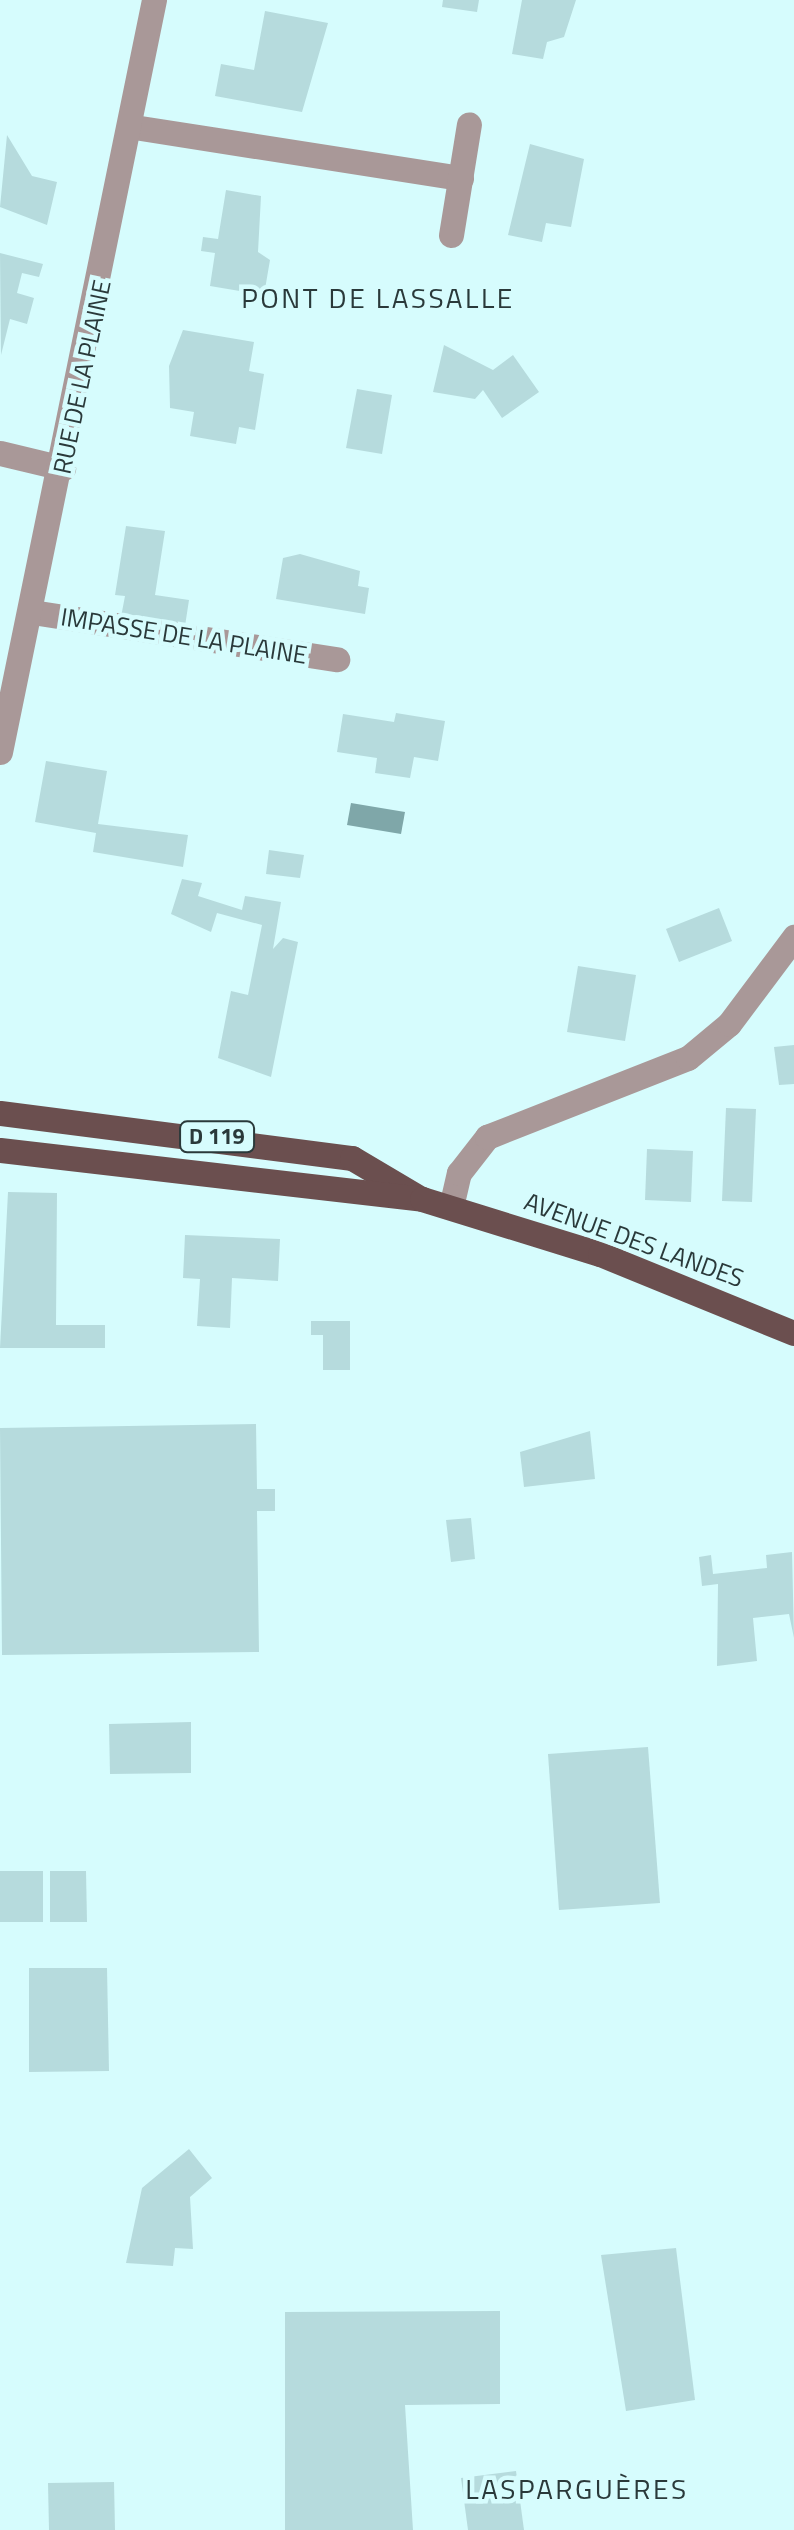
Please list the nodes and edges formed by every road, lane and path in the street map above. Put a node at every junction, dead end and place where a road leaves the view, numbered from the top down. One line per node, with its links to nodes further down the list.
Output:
1 (154, 0): 3 (street, RUE DE LA PLAINE)
2 (469, 124): 4 (street)
3 (134, 127): 4 (street); 7 (street, RUE DE LA PLAINE)
4 (460, 178): 5 (street)
5 (451, 235)
6 (0, 453): 7 (street)
7 (63, 468): 8 (street, RUE DE LA PLAINE)
8 (32, 612): 9 (street, IMPASSE DE LA PLAINE); 10 (street, RUE DE LA PLAINE)
9 (337, 660)
10 (0, 752)
11 (794, 937): 15 (street)
12 (0, 1114): 14 (main road, D 119)
13 (0, 1150): 14 (main road)
14 (422, 1199): 15 (main road, D 119)
15 (451, 1207): 16 (main road, AVENUE DES LANDES / D 119)
16 (794, 1333)

